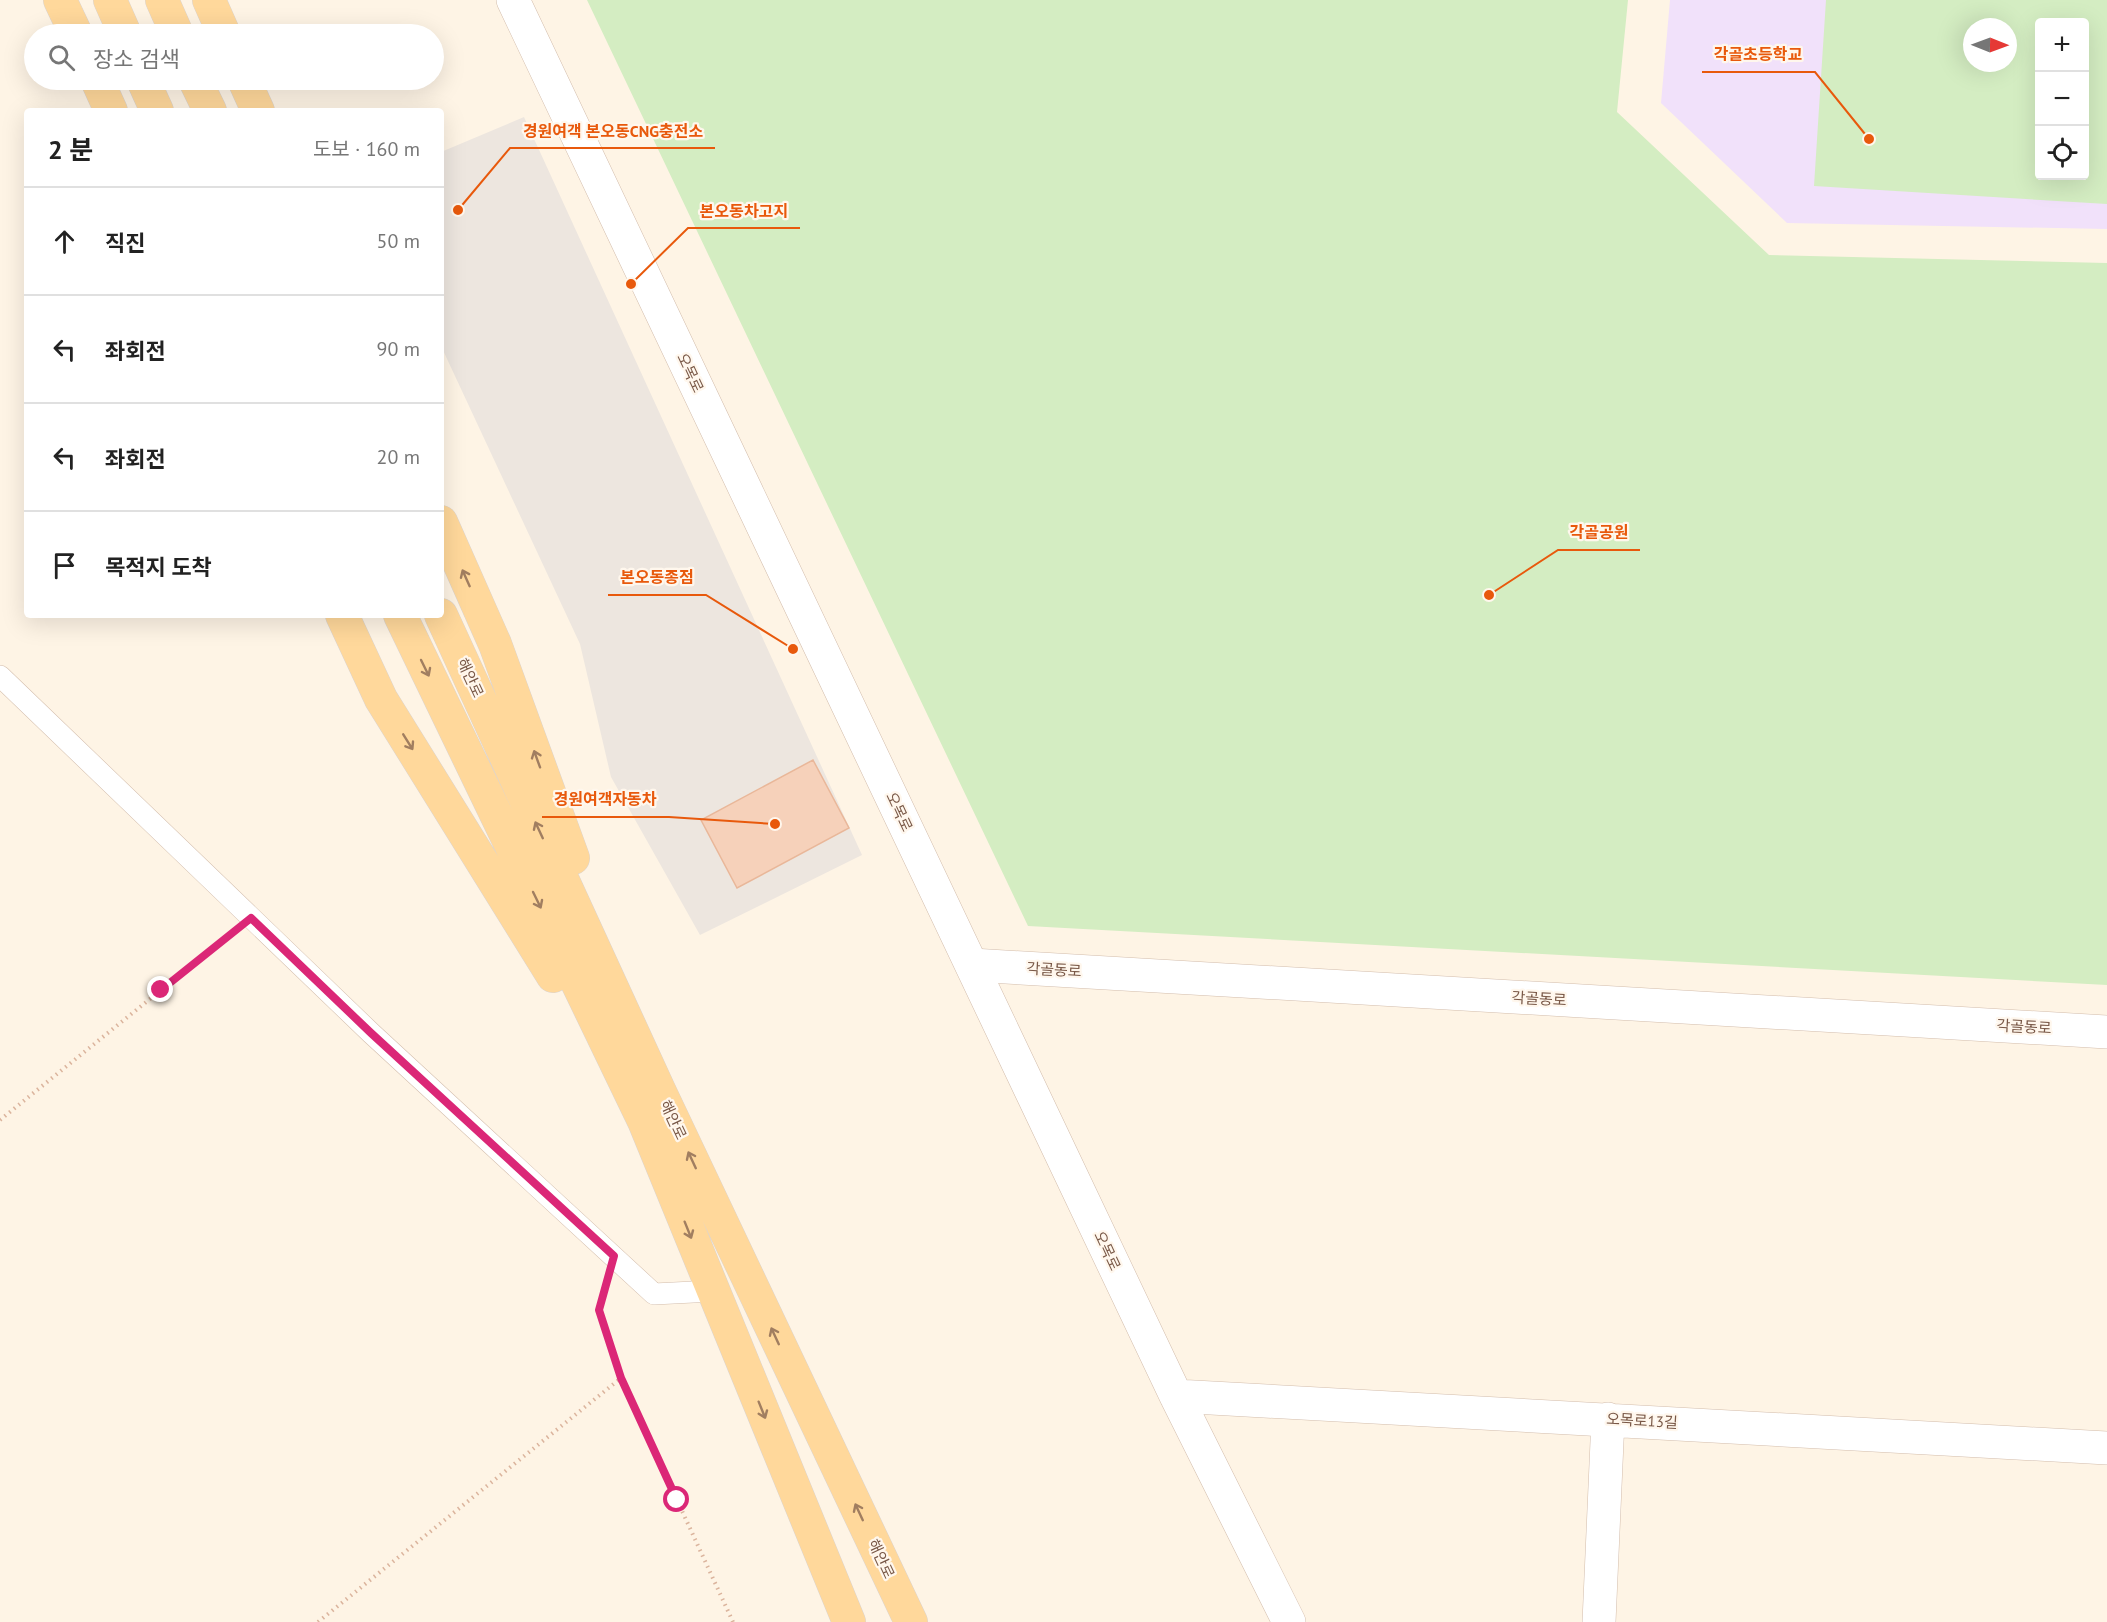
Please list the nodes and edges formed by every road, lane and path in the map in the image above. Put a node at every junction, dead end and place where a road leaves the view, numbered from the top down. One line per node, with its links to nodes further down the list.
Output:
1 (60, 0): 6 (main road)
2 (110, 0): 7 (main road)
3 (162, 0): 8 (main road)
4 (209, 0): 9 (main road)
5 (513, 0): 22 (street, 오목로)
6 (71, 24)
7 (120, 24)
8 (173, 24)
9 (220, 24)
10 (101, 90): 13 (main road)
11 (201, 90): 14 (main road)
12 (249, 90): 15 (main road)
13 (110, 108)
14 (209, 108)
15 (257, 108)
16 (444, 529): 24 (main road, one-way to 16)
17 (343, 618): 26 (main road, one-way to 26)
18 (401, 618): 26 (main road, 해안로, one-way to 26)
19 (442, 618): 24 (main road, 해안로, one-way to 19)
20 (0, 676): 21 (lane)
21 (251, 918): 25 (path); 27 (lane)
22 (972, 965): 23 (street, 각골동로); 30 (street, 오목로)
23 (2107, 1032)
24 (658, 1090): 36 (main road, 해안로, one-way to 24)
25 (0, 1120)
26 (644, 1121): 28 (main road, 해안로, one-way to 28)
27 (614, 1256): 28 (lane); 29 (path)
28 (713, 1291): 35 (main road, 해안로, one-way to 35)
29 (621, 1378): 33 (path); 34 (path)
30 (1176, 1396): 31 (street, 오목로13길); 37 (street, 오목로)
31 (1608, 1419): 32 (street, 오목로13길); 38 (street)
32 (2107, 1448)
33 (318, 1622)
34 (733, 1622)
35 (849, 1622)
36 (911, 1622)
37 (1289, 1622)
38 (1599, 1622)

